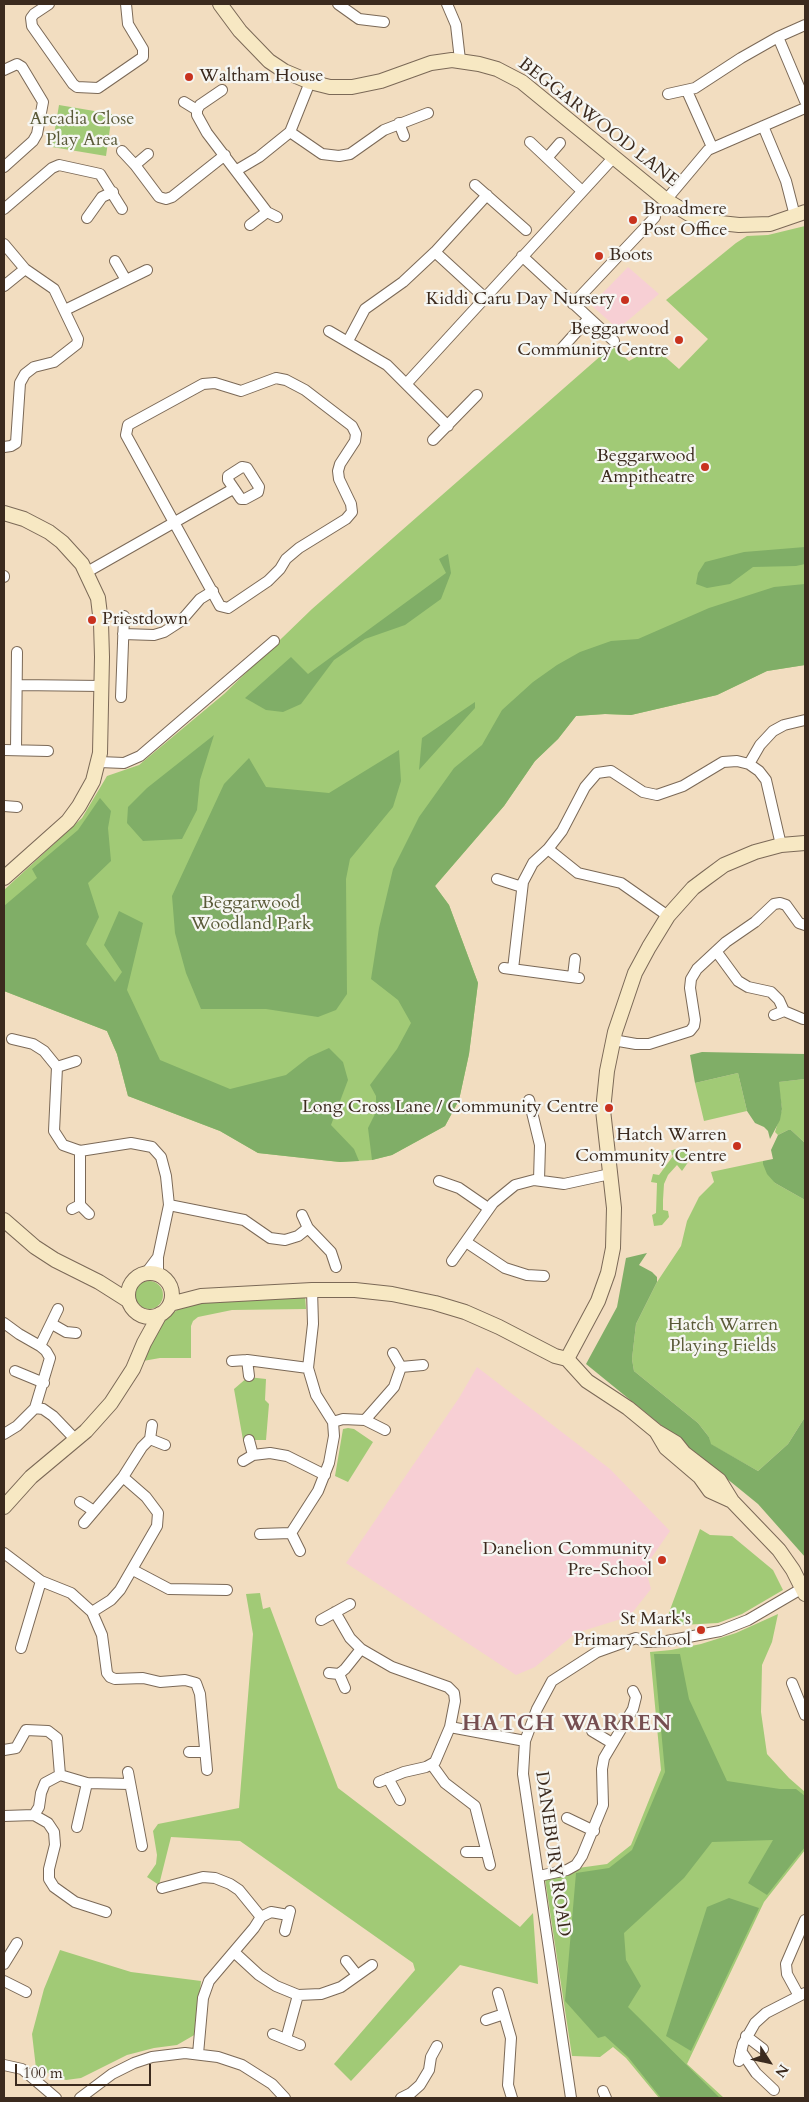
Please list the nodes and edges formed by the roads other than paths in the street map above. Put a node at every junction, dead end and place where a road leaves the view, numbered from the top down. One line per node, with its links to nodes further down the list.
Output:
1 (49, 4): 2 (street)
2 (126, 4)
3 (220, 4): 11 (street, BEGGARWOOD LANE)
4 (338, 4): 6 (street)
5 (447, 4): 9 (street)
6 (384, 22)
7 (805, 25): 8 (street)
8 (778, 37): 13 (street); 15 (street)
9 (460, 60): 11 (street, BEGGARWOOD LANE); 30 (street, BEGGARWOOD LANE)
10 (4, 70): 33 (street)
11 (310, 82): 22 (street)
12 (222, 90): 18 (street)
13 (687, 91): 14 (street); 26 (street)
14 (668, 94)
15 (805, 101)
16 (184, 102): 18 (street)
17 (805, 108): 21 (street)
18 (197, 110): 29 (street)
19 (428, 113): 20 (street)
20 (399, 124): 22 (street); 23 (street)
21 (763, 126): 26 (street); 42 (street)
22 (290, 132): 34 (street)
23 (404, 136)
24 (530, 142): 31 (street)
25 (560, 143): 31 (street)
26 (712, 147): 39 (street)
27 (122, 151): 32 (street)
28 (148, 154): 32 (street)
29 (225, 155): 32 (street); 34 (street)
30 (614, 157): 36 (street); 39 (street, BEGGARWOOD LANE)
31 (547, 158): 36 (street)
32 (135, 165)
33 (4, 167)
34 (237, 170): 45 (street)
35 (475, 185): 38 (street)
36 (582, 191): 49 (street)
37 (113, 192): 40 (street); 41 (street); 44 (street)
38 (487, 195): 46 (street); 48 (street)
39 (668, 198): 42 (street, BEGGARWOOD LANE)
40 (122, 209)
41 (4, 210)
42 (800, 214)
43 (655, 217): 56 (street)
44 (88, 218)
45 (250, 225)
46 (526, 230)
47 (4, 244): 51 (street)
48 (435, 252): 55 (street); 60 (street)
49 (522, 256): 55 (street); 56 (street)
50 (115, 261): 53 (street)
51 (25, 269): 54 (street); 57 (street)
52 (147, 270): 53 (street)
53 (126, 280): 57 (street)
54 (4, 286)
55 (484, 297): 63 (street)
56 (573, 304): 58 (street)
57 (65, 310): 67 (street)
58 (589, 318): 61 (street); 62 (street)
59 (329, 331): 60 (street)
60 (348, 341): 63 (street)
61 (614, 341)
62 (563, 348)
63 (407, 383): 65 (street)
64 (477, 395): 65 (street)
65 (448, 426): 66 (street)
66 (433, 440)
67 (4, 446)
68 (234, 489): 70 (street)
69 (4, 512): 71 (street)
70 (176, 523): 71 (street); 72 (street); 72 (street)
71 (87, 572): 78 (street)
72 (213, 592): 74 (street)
73 (124, 616): 74 (street)
74 (123, 634): 79 (street)
75 (274, 641): 84 (street)
76 (17, 652): 77 (street)
77 (17, 685): 78 (street); 82 (street)
78 (102, 686): 84 (street)
79 (121, 697)
80 (805, 720): 85 (street)
81 (4, 750): 82 (street)
82 (16, 750): 83 (street)
83 (48, 751)
84 (99, 762): 91 (street)
85 (748, 764): 89 (street); 90 (street)
86 (4, 806): 87 (street)
87 (16, 808)
88 (805, 843): 89 (street)
89 (780, 845): 94 (street)
90 (548, 849): 93 (street); 94 (street)
91 (4, 878)
92 (496, 879): 93 (street)
93 (522, 887): 97 (street)
94 (668, 916): 100 (street)
95 (805, 925): 96 (street)
96 (716, 952): 98 (street); 100 (street)
97 (575, 959)
98 (804, 1019)
99 (12, 1039): 102 (street)
100 (613, 1040): 105 (street)
101 (76, 1061): 102 (street)
102 (57, 1067): 104 (street)
103 (529, 1100): 106 (street)
104 (80, 1150): 108 (street); 110 (street)
105 (610, 1174): 106 (street); 134 (street)
106 (539, 1180): 109 (street)
107 (439, 1181): 109 (street)
108 (169, 1205): 113 (street); 117 (street)
109 (488, 1208): 114 (street)
110 (90, 1214)
111 (302, 1215): 113 (street)
112 (4, 1220): 119 (street)
113 (308, 1228): 116 (street)
114 (466, 1242): 115 (street); 118 (street)
115 (452, 1261)
116 (336, 1267)
117 (152, 1274): 120 (street); 121 (street)
118 (544, 1276)
119 (99, 1282): 120 (street); 125 (street)
120 (132, 1282): 125 (street)
121 (169, 1285): 123 (street); 124 (street)
122 (312, 1290): 123 (street); 134 (street); 139 (street)
123 (201, 1296): 124 (street)
124 (170, 1304): 127 (street)
125 (132, 1306): 127 (street); 131 (street)
126 (58, 1308): 129 (street)
127 (160, 1314): 131 (street)
128 (4, 1323): 132 (street)
129 (52, 1324): 130 (street); 132 (street)
130 (76, 1333)
131 (144, 1343): 150 (street)
132 (40, 1346): 142 (street)
133 (393, 1353): 138 (street)
134 (567, 1359): 169 (street)
135 (247, 1360): 136 (street); 139 (street); 141 (street)
136 (232, 1361)
137 (423, 1365): 138 (street)
138 (401, 1367): 144 (street)
139 (308, 1368): 145 (street)
140 (15, 1371): 142 (street)
141 (249, 1376)
142 (44, 1383): 143 (street)
143 (35, 1408): 148 (street); 150 (street)
144 (364, 1420): 145 (street); 147 (street)
145 (334, 1422): 155 (street)
146 (152, 1425): 149 (street)
147 (385, 1430)
148 (4, 1434)
149 (150, 1438): 152 (street); 156 (street)
150 (76, 1440): 158 (street)
151 (249, 1440): 153 (street)
152 (165, 1444)
153 (253, 1455): 154 (street); 155 (street)
154 (243, 1461)
155 (325, 1476): 161 (street)
156 (123, 1477): 159 (street); 165 (street)
157 (80, 1502): 159 (street)
158 (4, 1507)
159 (94, 1512): 160 (street)
160 (84, 1523)
161 (290, 1532): 162 (street); 163 (street)
162 (260, 1534)
163 (300, 1551)
164 (4, 1554): 166 (street)
165 (132, 1570): 168 (street); 172 (street)
166 (42, 1581): 172 (street); 175 (street)
167 (227, 1590): 168 (street)
168 (195, 1591): 170 (street)
169 (803, 1592): 183 (street, DANEBURY ROAD)
170 (197, 1602)
171 (350, 1604): 173 (street)
172 (92, 1612): 187 (street)
173 (335, 1612): 174 (street); 176 (street)
174 (321, 1620)
175 (21, 1648)
176 (361, 1649): 178 (street); 181 (street)
177 (805, 1687): 180 (street)
178 (345, 1688)
179 (633, 1691): 184 (street)
180 (805, 1715)
181 (450, 1727): 183 (street); 188 (street)
182 (592, 1731): 184 (street)
183 (525, 1742): 204 (street, DANEBURY ROAD)
184 (612, 1743): 199 (street)
185 (4, 1750): 191 (street)
186 (189, 1752): 187 (street)
187 (204, 1752): 189 (street)
188 (432, 1765): 194 (street); 202 (street)
189 (207, 1770)
190 (128, 1772): 193 (street)
191 (60, 1775): 192 (street); 195 (street)
192 (87, 1783): 193 (street); 198 (street)
193 (130, 1784): 200 (street)
194 (400, 1800)
195 (34, 1815): 196 (street); 206 (street)
196 (4, 1816)
197 (567, 1818): 199 (street)
198 (78, 1827)
199 (594, 1830): 204 (street)
200 (142, 1846)
201 (466, 1852): 202 (street)
202 (487, 1852): 203 (street)
203 (490, 1866)
204 (539, 1876): 239 (street, DANEBURY ROAD)
205 (162, 1888): 207 (street)
206 (106, 1912)
207 (261, 1917): 209 (street); 211 (street)
208 (805, 1920): 219 (street)
209 (285, 1931)
210 (17, 1943): 213 (street)
211 (234, 1952): 220 (street); 229 (street)
212 (346, 1961): 215 (street)
213 (4, 1964)
214 (372, 1965): 215 (street)
215 (357, 1975): 220 (street)
216 (4, 1981): 217 (street)
217 (26, 1992)
218 (498, 1993): 221 (street)
219 (802, 1994): 224 (street)
220 (298, 1995): 225 (street)
221 (504, 2014): 222 (street); 238 (street)
222 (486, 2020)
223 (273, 2034): 225 (street)
224 (746, 2036): 228 (street); 232 (street)
225 (286, 2039): 226 (street)
226 (300, 2045)
227 (437, 2046): 231 (street)
228 (763, 2049)
229 (198, 2054): 235 (street); 236 (street)
230 (4, 2065): 234 (street)
231 (420, 2084): 233 (street); 237 (street)
232 (774, 2090)
233 (430, 2091)
234 (56, 2098)
235 (80, 2098)
236 (285, 2098)
237 (401, 2098)
238 (512, 2098)
239 (571, 2098)

